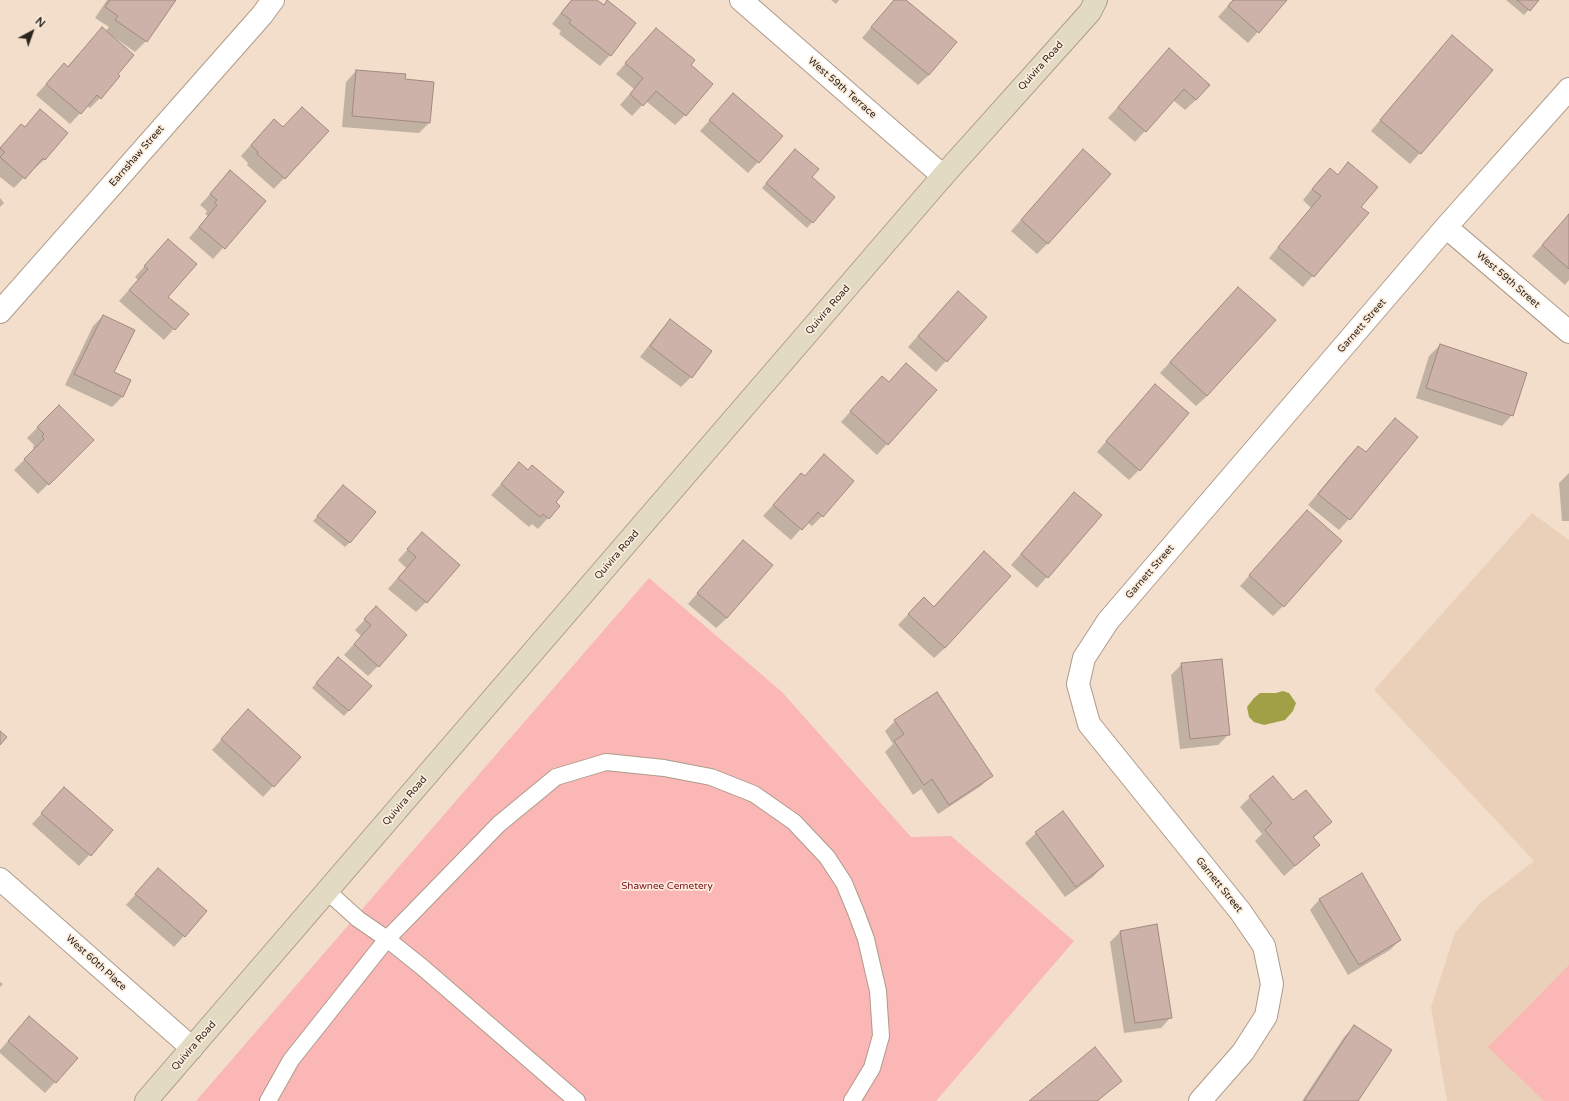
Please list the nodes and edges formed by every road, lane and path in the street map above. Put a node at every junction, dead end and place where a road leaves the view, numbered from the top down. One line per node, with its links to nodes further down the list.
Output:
1 (273, 0): 7 (street, Earnshaw Street)
2 (741, 0): 5 (street, West 59th Terrace)
3 (1097, 4): 5 (main road, Quivira Road)
4 (1569, 89): 6 (street, Garnett Street)
5 (943, 176): 10 (main road, Quivira Road)
6 (1446, 228): 8 (street, West 59th Street); 17 (street, Garnett Street)
7 (0, 312)
8 (1569, 332)
9 (0, 879): 12 (street, West 60th Place)
10 (327, 891): 11 (lane); 12 (main road, Quivira Road)
11 (387, 939): 14 (lane); 15 (lane); 16 (lane)
12 (192, 1048): 13 (main road, Quivira Road)
13 (146, 1101)
14 (268, 1101)
15 (577, 1101)
16 (852, 1101)
17 (1200, 1101)

